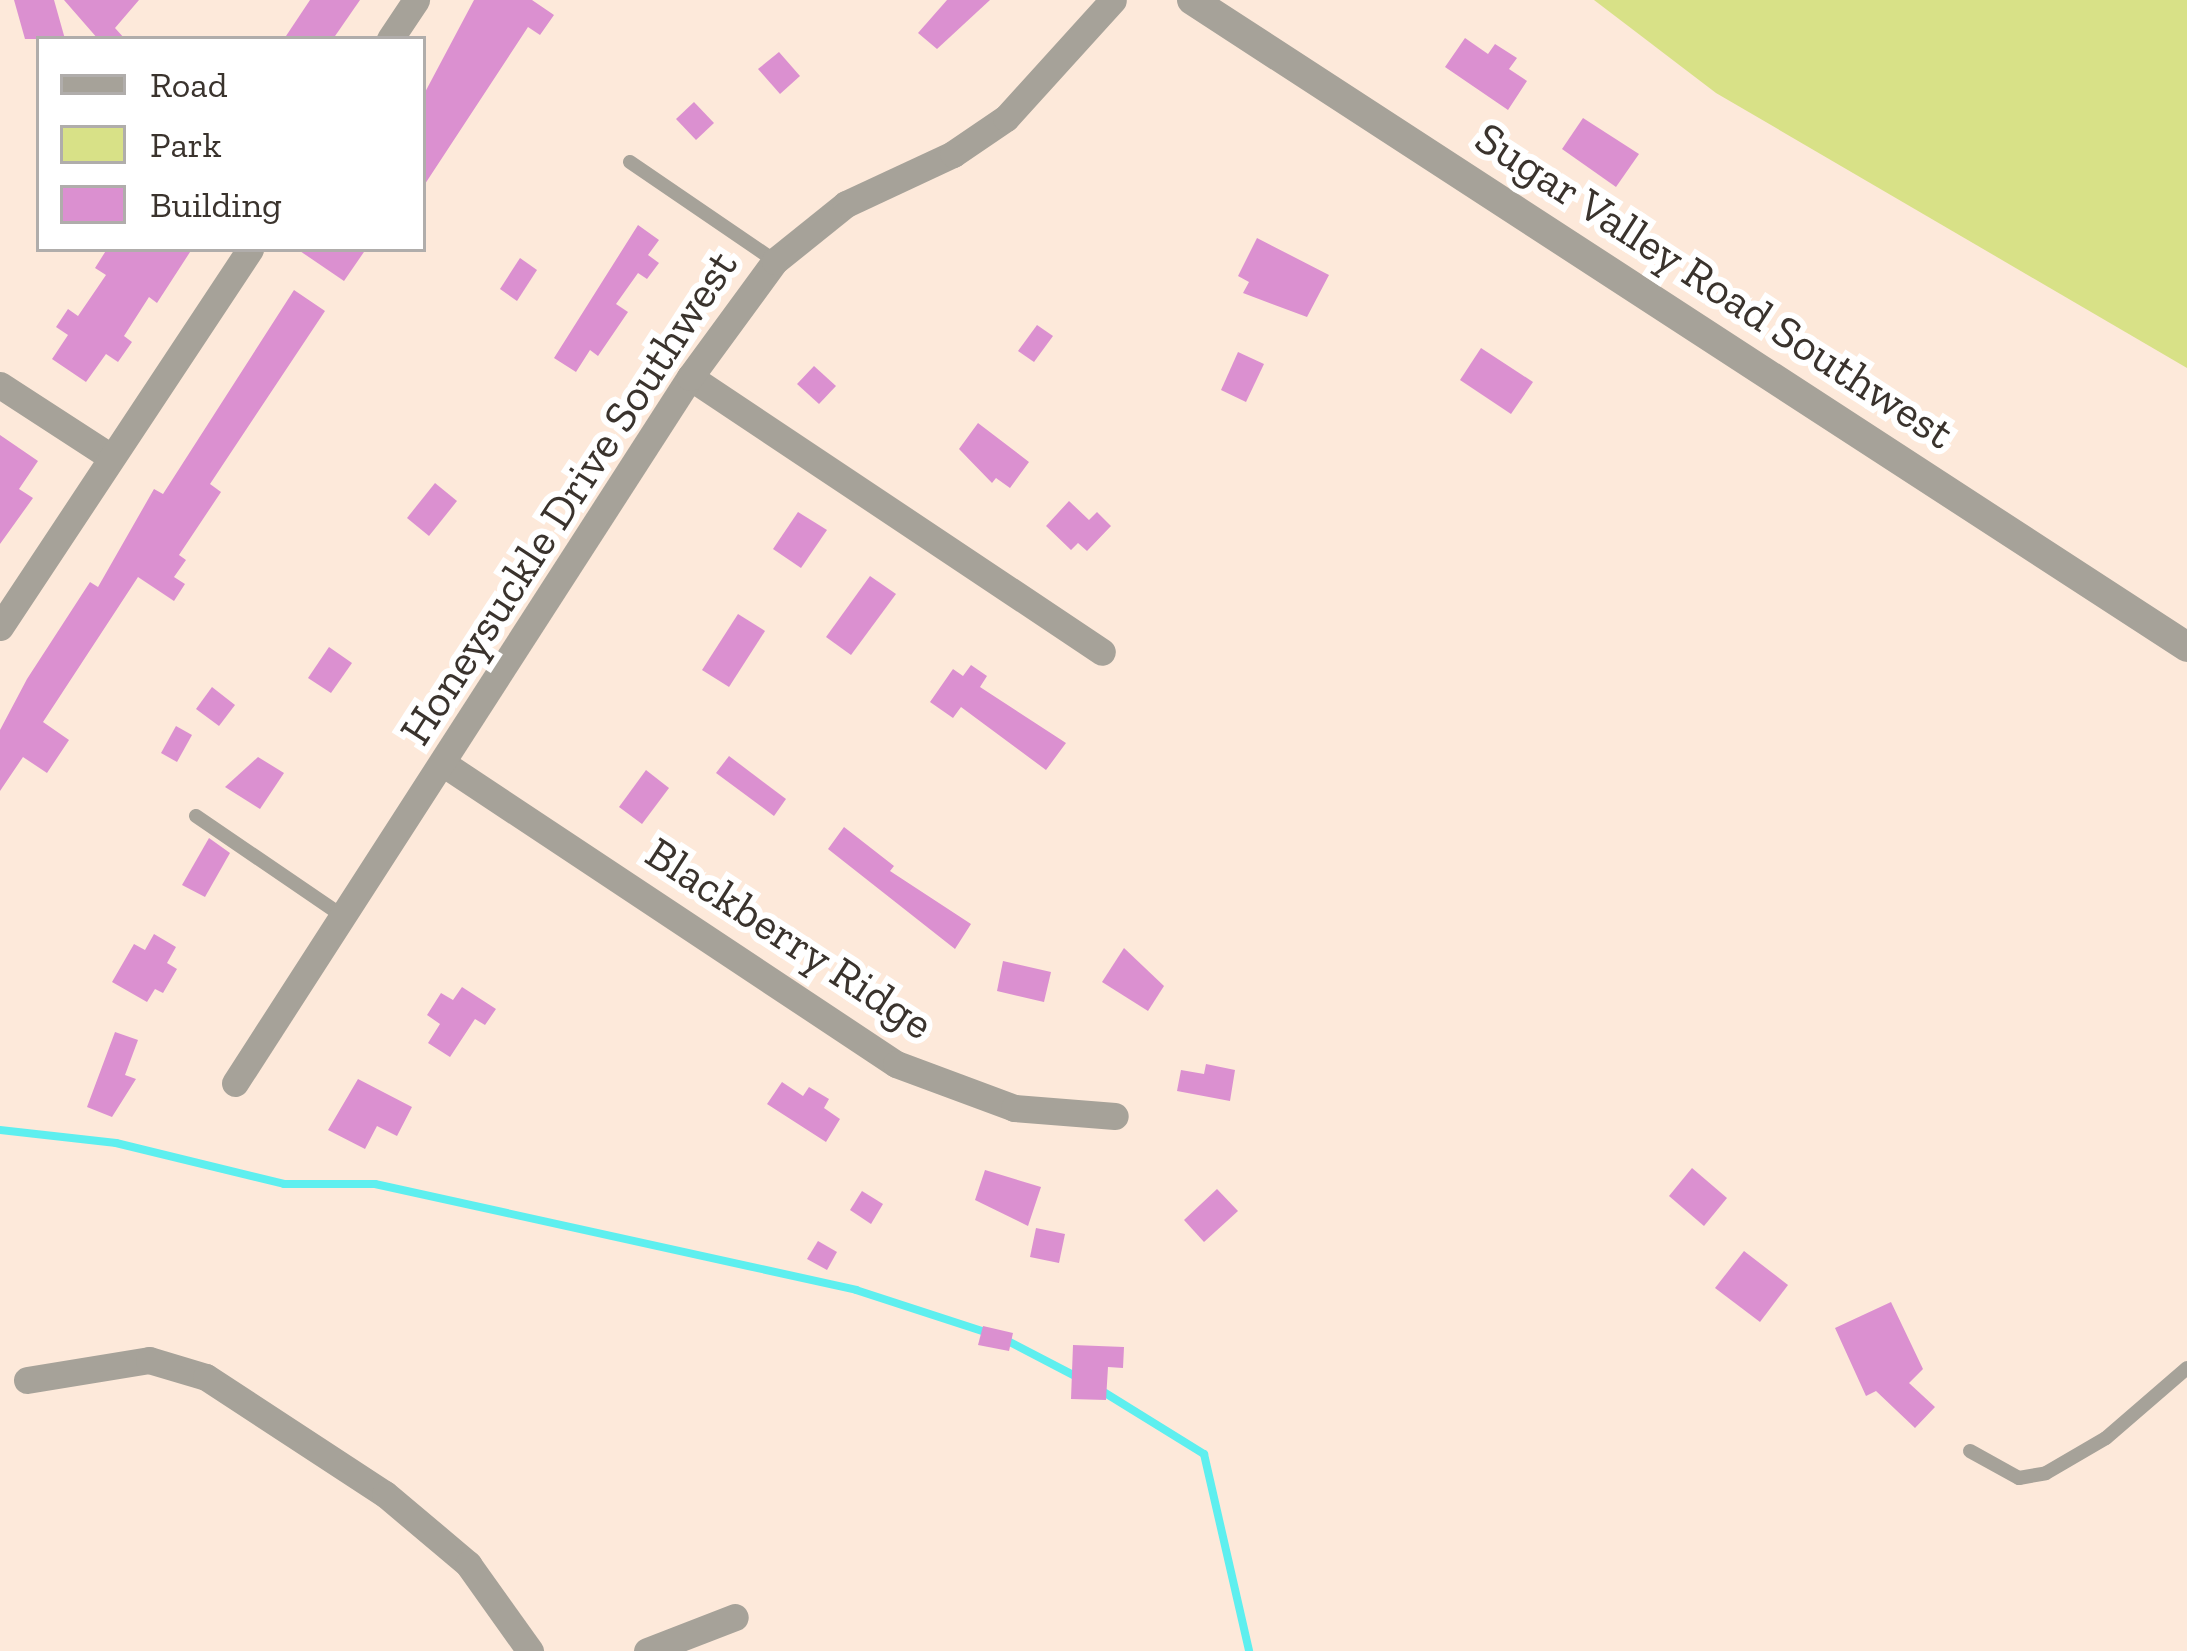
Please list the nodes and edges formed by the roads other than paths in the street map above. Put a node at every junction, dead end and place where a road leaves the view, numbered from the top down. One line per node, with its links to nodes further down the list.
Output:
1 (416, 0): 4 (street)
2 (1113, 0): 7 (street, Honeysuckle Drive Southwest)
3 (1192, 0): 12 (street, Sugar Valley Road Southwest)
4 (392, 36)
5 (630, 162): 7 (lane)
6 (248, 252): 10 (street)
7 (775, 261): 8 (street, Honeysuckle Drive Southwest)
8 (690, 377): 13 (street); 14 (street, Honeysuckle Drive Southwest)
9 (0, 385): 10 (street)
10 (111, 457): 11 (street)
11 (0, 627)
12 (2187, 647)
13 (1102, 652)
14 (445, 764): 16 (street, Honeysuckle Drive Southwest); 18 (street, Blackberry Ridge)
15 (196, 816): 16 (lane)
16 (344, 917): 17 (street, Honeysuckle Drive Southwest)
17 (235, 1083)
18 (1114, 1116)
19 (2187, 1368): 21 (lane)
20 (27, 1380): 23 (street)
21 (1970, 1451)
22 (735, 1617): 24 (street)
23 (530, 1651)
24 (647, 1651)

